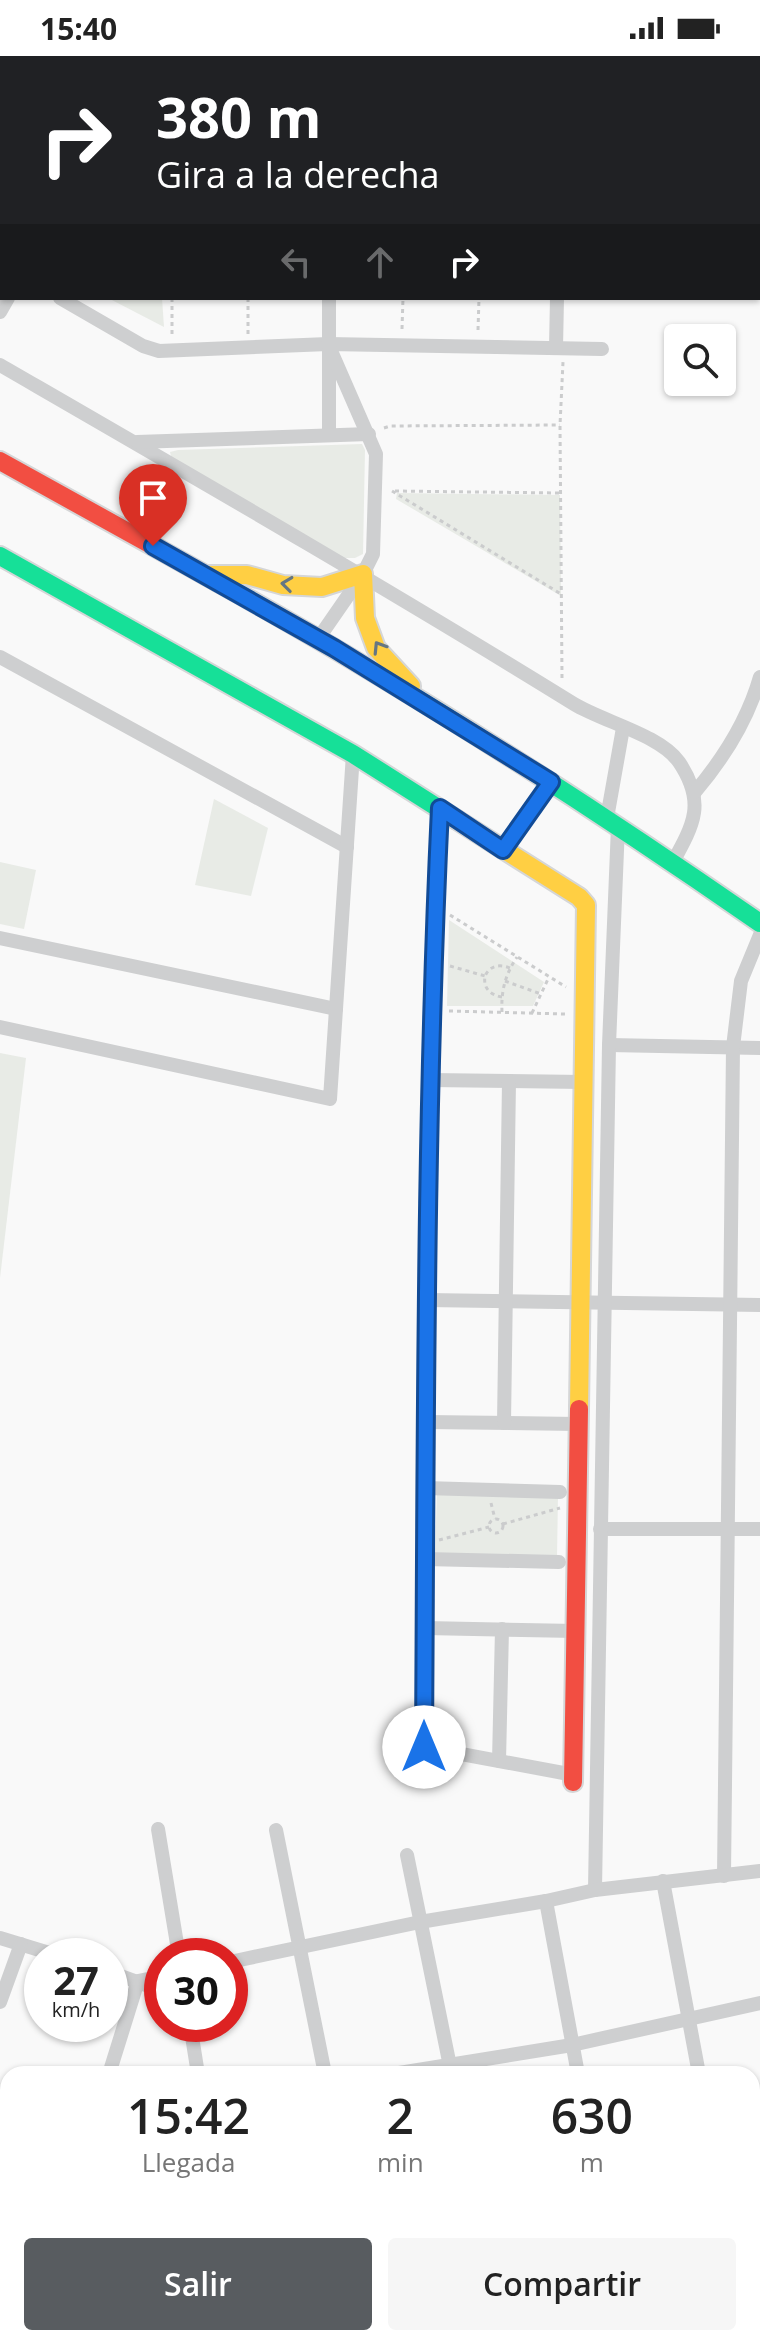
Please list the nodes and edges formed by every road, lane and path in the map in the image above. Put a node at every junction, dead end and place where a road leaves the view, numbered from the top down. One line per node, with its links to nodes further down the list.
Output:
1 (63, 300): 14 (street)
2 (172, 300): 14 (path)
3 (248, 300): 10 (path)
4 (329, 300): 8 (street)
5 (403, 300): 9 (path)
6 (479, 300): 11 (path)
7 (557, 300): 12 (street)
8 (328, 344): 9 (street); 10 (street); 17 (street); 18 (street)
9 (402, 345): 11 (street)
10 (249, 347): 14 (street)
11 (478, 347): 12 (street)
12 (556, 348): 13 (street); 16 (path)
13 (602, 349)
14 (173, 350)
15 (0, 365): 19 (street)
16 (560, 425): 17 (path); 23 (path)
17 (369, 434): 18 (street); 21 (street)
18 (329, 435): 19 (street)
19 (134, 442): 25 (street)
20 (0, 461): 26 (main road)
21 (375, 490): 22 (path); 25 (street)
22 (392, 491): 23 (path); 27 (path)
23 (561, 493): 27 (path)
24 (0, 556): 34 (main road)
25 (363, 574): 26 (main road, one-way to 26); 28 (street); 31 (street); 32 (main road, one-way to 25)
26 (205, 575): 28 (main road)
27 (561, 594): 31 (path)
28 (318, 639): 32 (main road)
29 (0, 657): 39 (street)
30 (760, 677): 36 (street)
31 (563, 696): 33 (street)
32 (429, 705): 35 (main road)
33 (623, 728): 36 (street); 38 (street)
34 (353, 754): 37 (main road); 39 (street)
35 (551, 782): 38 (main road); 40 (street)
36 (695, 792): 41 (street)
37 (440, 808): 40 (main road); 42 (street)
38 (612, 822): 41 (main road); 61 (street)
39 (347, 847): 55 (street)
40 (503, 850): 66 (main road)
41 (673, 862): 43 (main road)
42 (435, 906): 46 (path); 56 (street)
43 (760, 923)
44 (760, 935): 62 (street)
45 (0, 938): 55 (street)
46 (517, 957): 48 (path); 50 (path)
47 (446, 964): 49 (path)
48 (510, 968): 49 (path); 51 (path)
49 (485, 976): 54 (path)
50 (549, 977): 52 (path); 53 (path)
51 (505, 981): 53 (path); 54 (path)
52 (569, 989)
53 (541, 994): 58 (path)
54 (502, 997): 57 (path)
55 (336, 1009): 60 (street)
56 (432, 1011): 57 (path); 64 (street)
57 (502, 1012): 58 (path)
58 (532, 1013): 59 (path)
59 (569, 1014)
60 (0, 1027)
61 (609, 1045): 62 (street); 70 (street)
62 (733, 1047): 63 (street); 71 (street)
63 (760, 1048)
64 (430, 1080): 65 (street); 67 (street)
65 (509, 1081): 66 (street); 68 (street)
66 (584, 1082): 69 (main road)
67 (427, 1300): 68 (street); 73 (street)
68 (506, 1301): 69 (street); 74 (street)
69 (580, 1302): 70 (street); 75 (main road)
70 (606, 1302): 71 (street); 81 (street)
71 (730, 1304): 72 (street); 82 (street)
72 (760, 1305)
73 (426, 1422): 74 (street); 76 (street)
74 (504, 1423): 75 (street)
75 (578, 1424): 89 (main road)
76 (425, 1488): 77 (street); 85 (street)
77 (560, 1492)
78 (560, 1508): 79 (path)
79 (503, 1524): 80 (path); 80 (path)
80 (489, 1527): 84 (path)
81 (600, 1529): 82 (street); 98 (street)
82 (728, 1529): 83 (street); 96 (street)
83 (760, 1529)
84 (433, 1542)
85 (425, 1559): 86 (street); 87 (street)
86 (559, 1562)
87 (425, 1628): 88 (street); 90 (street)
88 (502, 1629): 89 (street); 90 (street)
89 (576, 1631): 91 (main road)
90 (499, 1761): 91 (street)
91 (574, 1778)
92 (158, 1829): 102 (street)
93 (276, 1830): 105 (street)
94 (407, 1855): 100 (street)
95 (760, 1871): 96 (street)
96 (724, 1876): 97 (street)
97 (663, 1881): 98 (street); 113 (street)
98 (595, 1890): 99 (street)
99 (546, 1901): 100 (street); 115 (street)
100 (420, 1922): 105 (street); 119 (street)
101 (0, 1938): 103 (street)
102 (176, 1938)
103 (21, 1944): 104 (street); 111 (street)
104 (24, 1945)
105 (299, 1947): 106 (street); 118 (street)
106 (248, 1958)
107 (128, 1978): 109 (street)
108 (144, 1980): 109 (street)
109 (138, 1981): 110 (street); 116 (street)
110 (144, 1984)
111 (0, 2002)
112 (760, 2003): 113 (street)
113 (687, 2019): 115 (street); 122 (street)
114 (193, 2042): 117 (street)
115 (572, 2045): 120 (street); 121 (street)
116 (111, 2066)
117 (197, 2066)
118 (323, 2066)
119 (449, 2066)
120 (465, 2066)
121 (576, 2066)
122 (697, 2066)

